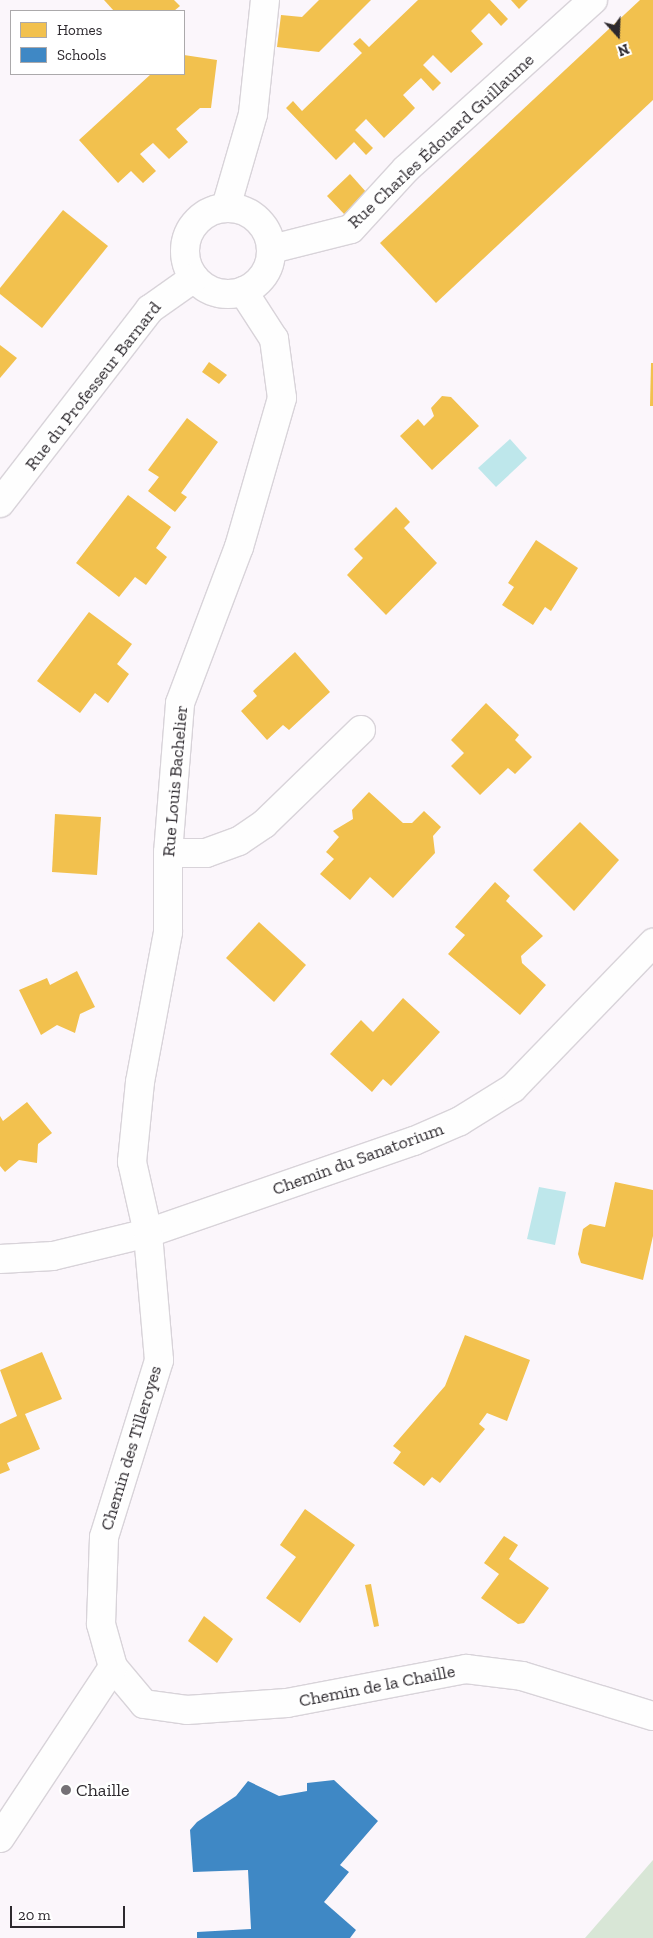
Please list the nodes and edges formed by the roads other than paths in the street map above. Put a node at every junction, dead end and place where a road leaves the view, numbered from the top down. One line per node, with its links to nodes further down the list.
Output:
1 (265, 0): 3 (street)
2 (593, 0): 4 (street, Rue Charles Édouard Guillaume)
3 (226, 207): 4 (street); 5 (street)
4 (272, 249): 6 (street)
5 (194, 278): 6 (street); 7 (street, Rue du Professeur Barnard)
6 (244, 291): 9 (street, Rue Louis Bachelier)
7 (0, 503)
8 (361, 730): 9 (street)
9 (168, 853): 11 (street, Rue Louis Bachelier)
10 (653, 943): 11 (street, Chemin du Sanatorium)
11 (148, 1233): 12 (street, Chemin du Sanatorium); 13 (street, Chemin des Tilleroyes)
12 (0, 1259)
13 (113, 1667): 14 (street, Chemin de la Chaille); 15 (street)
14 (653, 1716)
15 (0, 1838)

